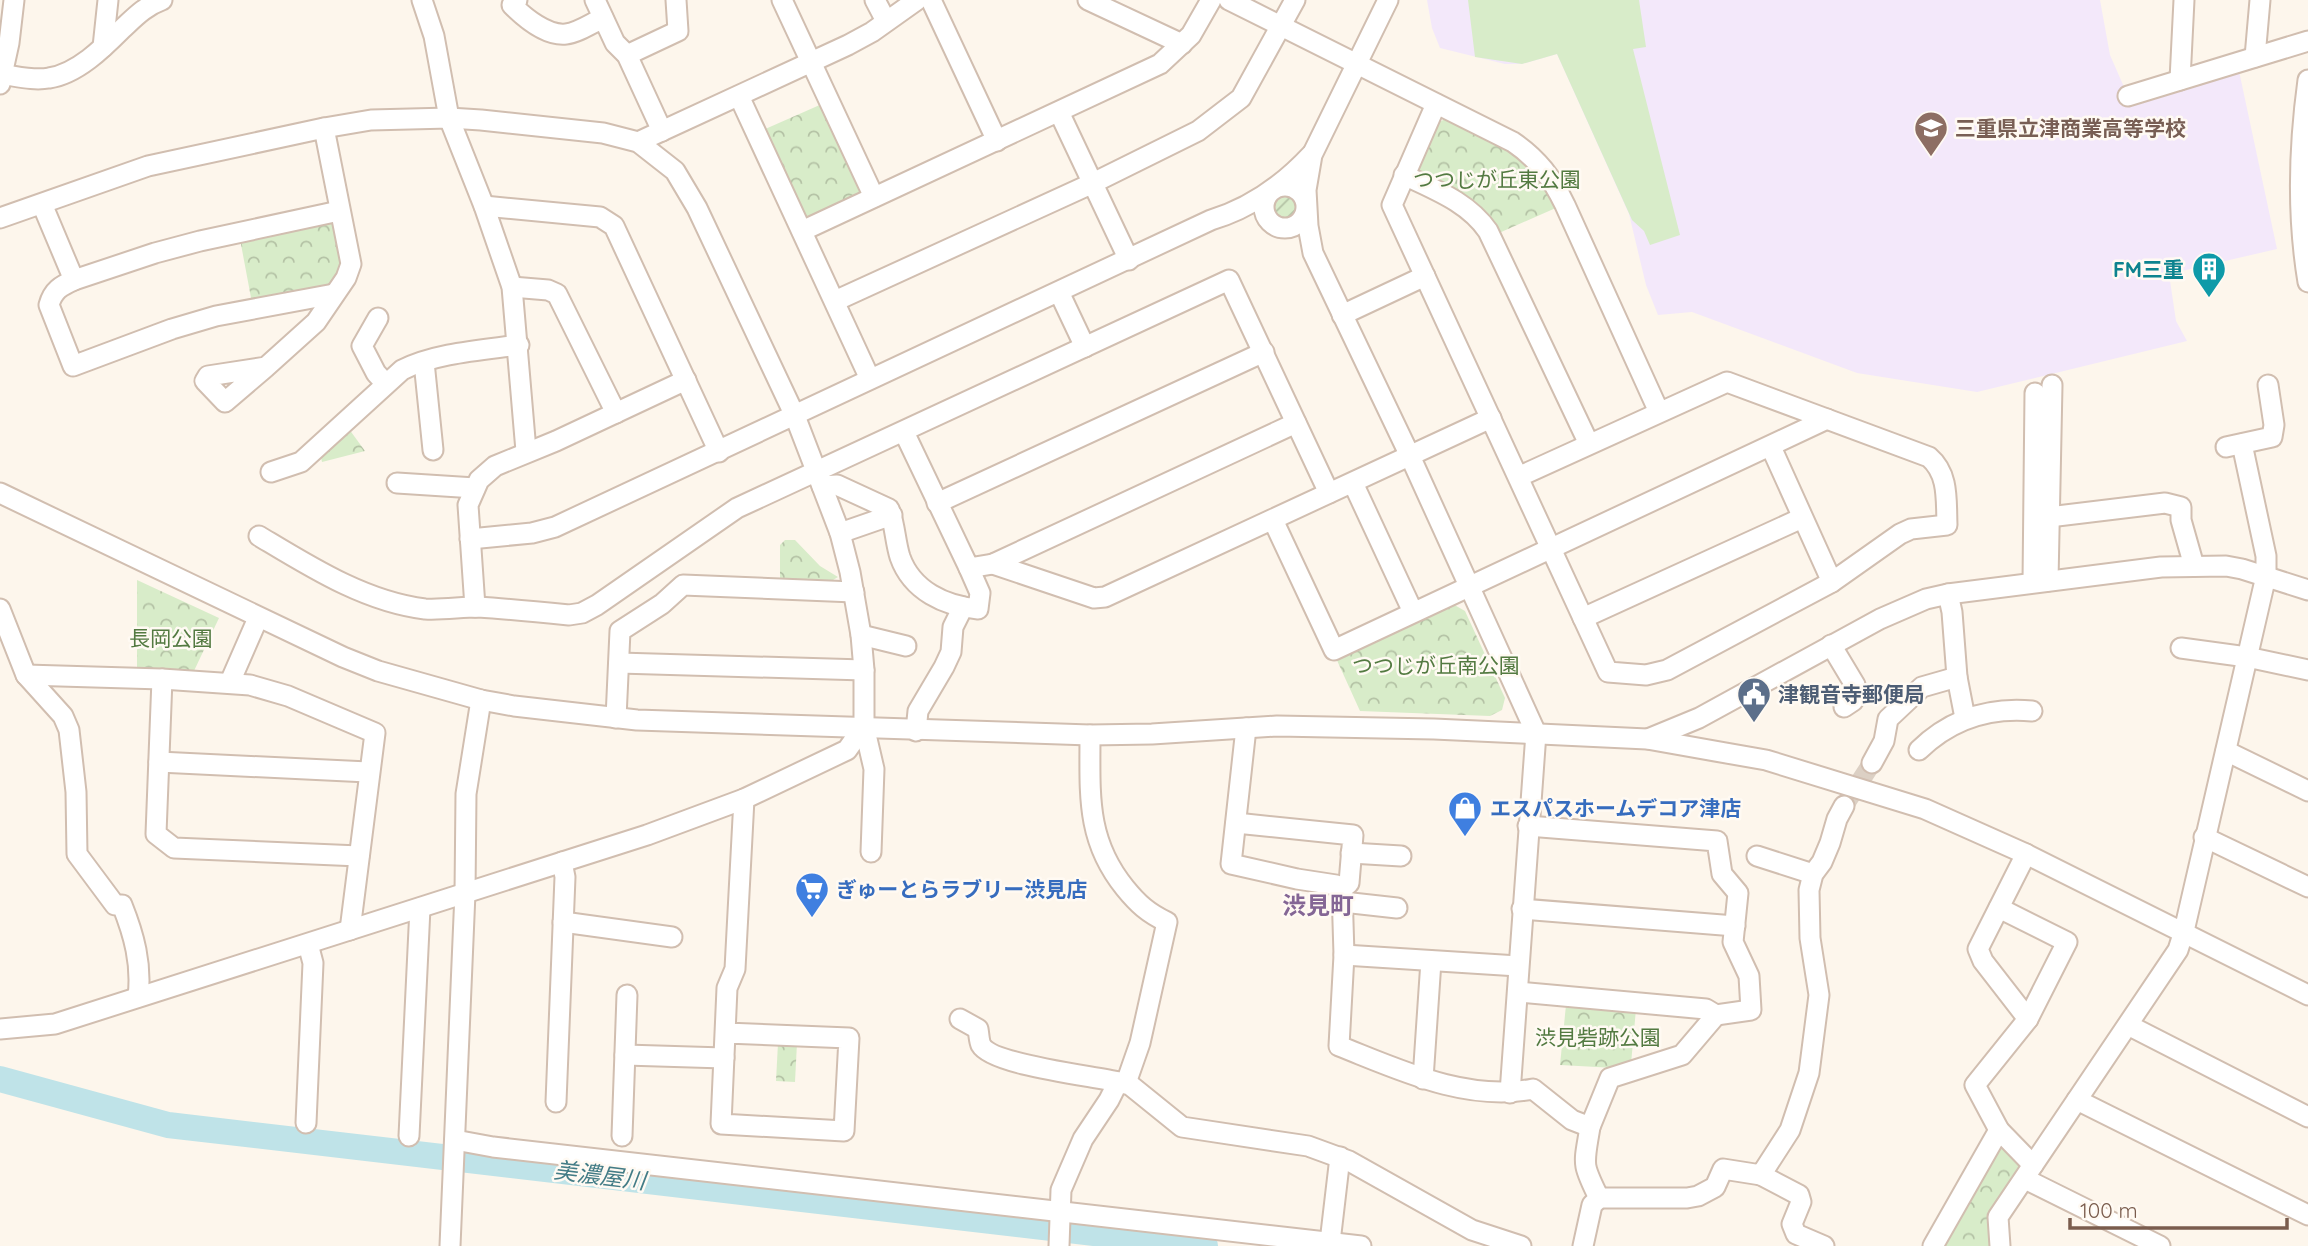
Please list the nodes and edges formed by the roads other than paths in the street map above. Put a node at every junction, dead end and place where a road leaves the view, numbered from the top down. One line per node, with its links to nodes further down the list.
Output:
1 (14, 0): 28 (street)
2 (108, 0): 23 (street)
3 (162, 0): 23 (street)
4 (422, 0): 35 (street)
5 (517, 0): 18 (street)
6 (676, 0): 24 (street)
7 (782, 0): 26 (street)
8 (875, 0): 19 (street)
9 (917, 0): 19 (street)
10 (931, 0): 38 (street)
11 (1088, 0): 22 (street)
12 (1211, 0): 22 (street)
13 (1229, 0): 20 (street)
14 (1295, 0): 20 (street)
15 (1388, 0): 27 (street)
16 (2184, 0): 29 (street)
17 (2260, 0): 25 (street)
18 (599, 9): 24 (street)
19 (886, 21): 26 (street)
20 (1282, 27): 27 (street); 43 (street)
21 (2308, 41): 25 (street)
22 (1182, 44): 34 (street)
23 (103, 47): 28 (street)
24 (627, 55): 37 (street)
25 (2255, 57): 29 (street)
26 (811, 62): 31 (street); 45 (street)
27 (1357, 64): 33 (street); 40 (street)
28 (1, 77)
29 (2180, 80): 32 (street)
30 (2308, 80): 41 (street)
31 (738, 96): 37 (street); 53 (street)
32 (2128, 96)
33 (1436, 104): 42 (street); 75 (street)
34 (1059, 112): 38 (street); 43 (street)
35 (449, 118): 36 (street); 39 (street); 48 (street)
36 (324, 128): 46 (street); 49 (street)
37 (662, 131): 39 (street)
38 (997, 141): 45 (street)
39 (638, 142): 76 (street)
40 (1312, 155): 44 (street); 47 (street)
41 (2304, 158): 58 (street)
42 (1404, 176): 56 (street); 81 (street)
43 (1093, 183): 55 (street); 62 (street)
44 (1274, 190): 47 (street); 50 (street); 52 (street)
45 (874, 197): 53 (street)
46 (42, 204): 51 (street); 57 (street)
47 (1306, 205): 52 (street); 54 (street)
48 (484, 206): 59 (street); 71 (street)
49 (339, 211): 57 (street); 61 (street)
50 (1226, 216): 52 (street); 55 (street)
51 (0, 218)
52 (1274, 225): 54 (street)
53 (802, 231): 62 (street)
54 (1313, 253): 63 (street)
55 (1129, 260): 60 (street)
56 (1425, 276): 63 (street); 77 (street)
57 (74, 280): 61 (street)
58 (2308, 282)
59 (512, 287): 65 (street); 74 (street)
60 (1059, 292): 66 (street); 70 (street)
61 (334, 294): 69 (street)
62 (835, 301): 70 (street)
63 (1342, 315): 86 (street)
64 (378, 318): 72 (street)
65 (519, 345): 68 (street); 84 (street)
66 (1085, 347): 67 (street); 80 (street)
67 (1264, 352): 79 (street); 95 (street)
68 (424, 362): 72 (street); 83 (street)
69 (266, 367)
70 (870, 379): 76 (street)
71 (686, 380): 74 (street); 85 (street)
72 (386, 384): 87 (street)
73 (2268, 385): 107 (street)
74 (616, 412): 84 (street)
75 (1659, 412): 78 (street); 81 (street)
76 (795, 416): 85 (street); 89 (street)
77 (1491, 418): 86 (street); 88 (street)
78 (1826, 419): 82 (street); 108 (street)
79 (1296, 423): 94 (street); 104 (street)
80 (904, 432): 89 (street); 95 (street)
81 (1589, 444): 88 (street)
82 (1770, 447): 98 (street); 103 (street)
83 (433, 450)
84 (526, 452): 92 (street)
85 (719, 452): 102 (street)
86 (1410, 456): 91 (street); 110 (street)
87 (271, 472)
88 (1518, 477): 103 (street)
89 (819, 479): 96 (street); 100 (street); 114 (street)
90 (397, 483): 92 (street)
91 (1353, 483): 94 (street); 117 (street)
92 (475, 488): 102 (street)
93 (0, 493): 118 (street)
94 (1329, 493): 99 (street)
95 (937, 503): 106 (street)
96 (892, 515): 100 (street); 115 (street)
97 (2049, 517): 105 (street); 109 (street); 109 (street)
98 (1802, 519): 108 (street); 119 (street)
99 (1273, 520): 104 (street); 117 (street)
100 (840, 533): 112 (street)
101 (259, 536): 114 (street)
102 (470, 539): 114 (street)
103 (1551, 548): 110 (street); 119 (street)
104 (993, 564): 106 (street)
105 (2194, 566): 107 (street); 109 (street)
106 (969, 568): 115 (street)
107 (2266, 576): 111 (street); 124 (street)
108 (1832, 582): 119 (street)
109 (2040, 582): 113 (street)
110 (1469, 587): 117 (street); 140 (street)
111 (2308, 590)
112 (854, 592): 120 (street); 125 (street)
113 (1948, 594): 121 (street); 129 (street)
114 (475, 607)
115 (963, 607): 139 (street)
116 (0, 610): 128 (street)
117 (1413, 612)
118 (258, 618): 131 (street); 132 (street)
119 (1583, 618)
120 (861, 635): 122 (street); 126 (street)
121 (1830, 645): 133 (street); 142 (street)
122 (906, 646)
123 (2181, 648): 124 (street)
124 (2247, 657): 127 (street); 144 (street)
125 (619, 663): 126 (street); 135 (street)
126 (864, 670): 137 (street)
127 (2308, 670)
128 (26, 675): 130 (street); 181 (street)
129 (1957, 677): 136 (street); 146 (street)
130 (162, 679): 131 (street); 145 (street)
131 (230, 682): 147 (street)
132 (481, 700): 135 (street); 163 (street)
133 (1844, 707)
134 (2032, 711): 136 (street)
135 (616, 718): 137 (street)
136 (1965, 718): 143 (street)
137 (864, 726): 139 (street); 149 (street); 154 (street)
138 (1246, 728): 140 (street); 141 (street); 151 (street)
139 (916, 731): 141 (street)
140 (1536, 733): 142 (street); 152 (street)
141 (1090, 735): 191 (street)
142 (1647, 739): 156 (street)
143 (1919, 750)
144 (2226, 751): 148 (street); 153 (street)
145 (159, 762): 147 (street); 157 (street)
146 (1872, 763)
147 (368, 772): 157 (street)
148 (2308, 791)
149 (744, 799): 160 (street); 187 (street)
150 (1844, 806): 161 (street)
151 (1236, 823): 155 (street); 164 (street)
152 (1528, 826): 168 (street); 170 (street)
153 (2204, 837): 162 (street); 172 (street)
154 (871, 852)
155 (1351, 852): 158 (street); 164 (street)
156 (2026, 854): 167 (street); 172 (street)
157 (359, 856): 171 (street)
158 (1401, 856)
159 (1758, 856): 161 (street)
160 (562, 862): 163 (street); 169 (street)
161 (1813, 874): 204 (street)
162 (2308, 887)
163 (465, 893): 165 (street); 201 (street)
164 (1343, 896): 166 (street); 175 (street)
165 (420, 908): 171 (street); 199 (street)
166 (1397, 908)
167 (1999, 908): 184 (street); 184 (street)
168 (1522, 909): 170 (street); 177 (street)
169 (564, 922): 173 (street); 194 (street)
170 (1735, 926): 182 (street)
171 (350, 930): 174 (street)
172 (2184, 931): 180 (street); 185 (street)
173 (672, 937)
174 (308, 944): 181 (street); 196 (street)
175 (1344, 955): 176 (street); 190 (street)
176 (1431, 961): 177 (street); 190 (street)
177 (1518, 966): 178 (street)
178 (1518, 992): 182 (street); 192 (street)
179 (627, 995): 188 (street)
180 (2308, 995)
181 (138, 997): 186 (street)
182 (1716, 1015): 197 (street)
183 (960, 1019): 191 (street)
184 (2028, 1019): 198 (street)
185 (2128, 1025): 193 (street); 195 (street)
186 (0, 1029)
187 (726, 1033): 189 (street); 189 (street)
188 (625, 1055): 189 (street); 200 (street)
189 (724, 1058)
190 (1423, 1079): 192 (street)
191 (1122, 1083): 202 (street); 206 (street)
192 (1510, 1093): 197 (street)
193 (2077, 1100): 203 (street); 207 (street)
194 (556, 1102)
195 (2308, 1117)
196 (306, 1123)
197 (1590, 1127): 205 (street)
198 (1999, 1130): 203 (street); 215 (street)
199 (409, 1136)
200 (622, 1136)
201 (455, 1140): 206 (street); 210 (street)
202 (1340, 1157): 208 (street); 212 (street)
203 (2029, 1172): 216 (street); 217 (street)
204 (1761, 1175): 205 (street); 214 (street)
205 (1600, 1198): 213 (street)
206 (1061, 1213): 208 (street); 209 (street)
207 (2308, 1215)
208 (1330, 1242): 211 (street)
209 (1059, 1245)
210 (450, 1246)
211 (1361, 1246)
212 (1521, 1246)
213 (1583, 1246)
214 (1825, 1246)
215 (1933, 1246)
216 (2000, 1246)
217 (2160, 1246)

